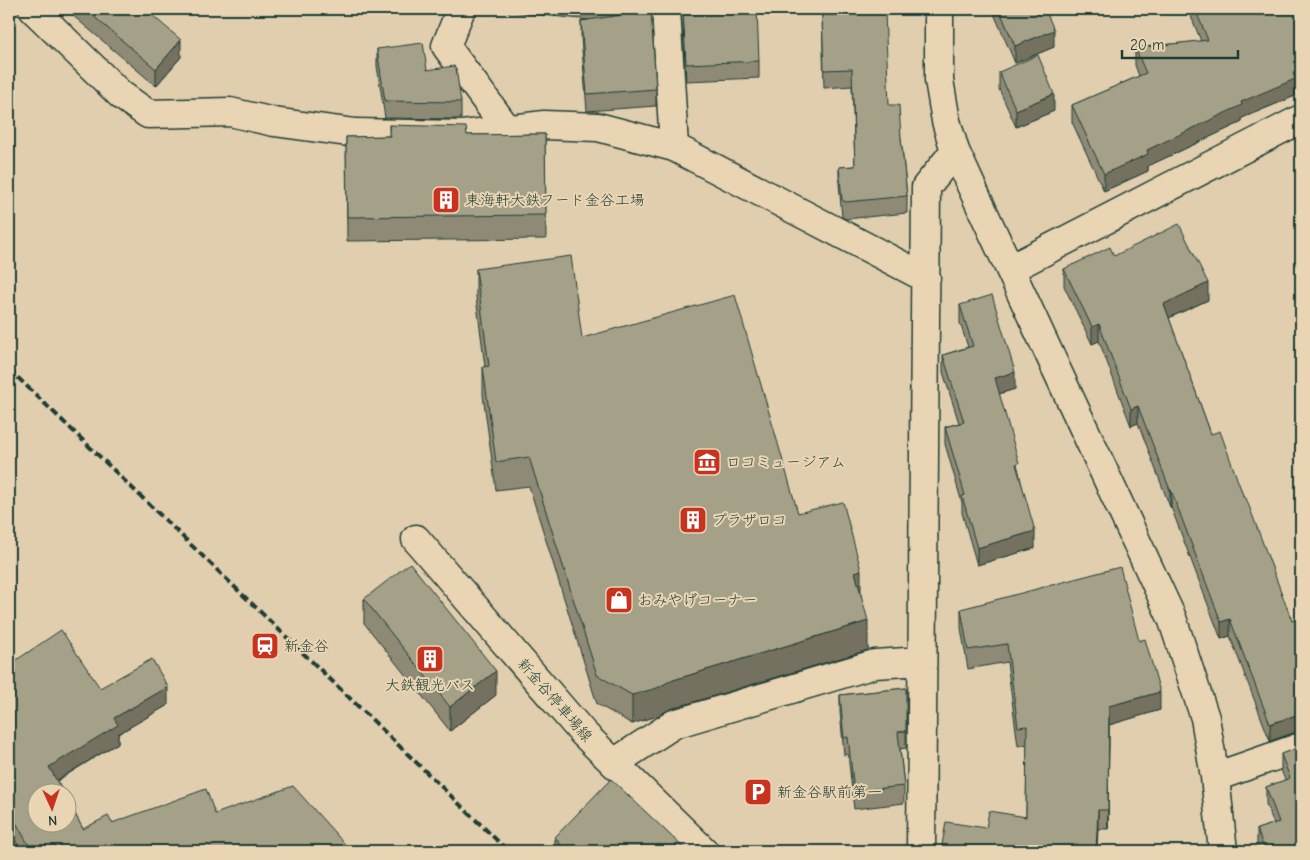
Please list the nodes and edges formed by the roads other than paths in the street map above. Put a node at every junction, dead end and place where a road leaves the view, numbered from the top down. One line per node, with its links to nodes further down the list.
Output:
1 (33, 9): 6 (street)
2 (461, 9): 6 (street)
3 (666, 9): 7 (street)
4 (939, 9): 8 (street)
5 (1298, 127): 9 (street)
6 (507, 129): 7 (street)
7 (674, 147): 10 (street)
8 (955, 151): 9 (street); 10 (street)
9 (1010, 270): 15 (street)
10 (926, 278): 12 (street)
11 (416, 540): 14 (street, 新金谷停車場線)
12 (922, 661): 14 (street); 17 (street)
13 (1301, 747): 15 (street)
14 (614, 764): 16 (street, 新金谷停車場線)
15 (1215, 777): 18 (street)
16 (704, 851)
17 (921, 851)
18 (1224, 851)

